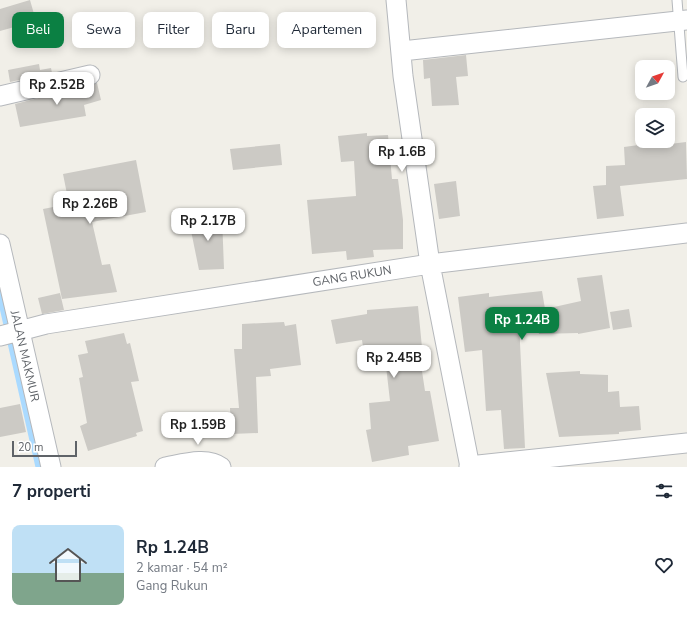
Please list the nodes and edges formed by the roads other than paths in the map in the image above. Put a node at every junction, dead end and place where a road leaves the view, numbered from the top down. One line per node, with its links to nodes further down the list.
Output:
1 (396, 0): 4 (street)
2 (677, 0): 3 (lane)
3 (683, 20): 4 (street); 6 (lane)
4 (402, 51): 10 (street)
5 (90, 75): 7 (street)
6 (683, 77)
7 (0, 96)
8 (687, 233): 10 (street, GANG RUKUN)
9 (0, 244): 11 (street, JALAN MAKMUR)
10 (430, 264): 11 (street, GANG RUKUN); 16 (street)
11 (11, 333): 13 (street, JALAN MAKMUR)
12 (687, 443): 16 (street)
13 (51, 467)
14 (166, 467): 15 (street)
15 (221, 467)
16 (470, 467)

